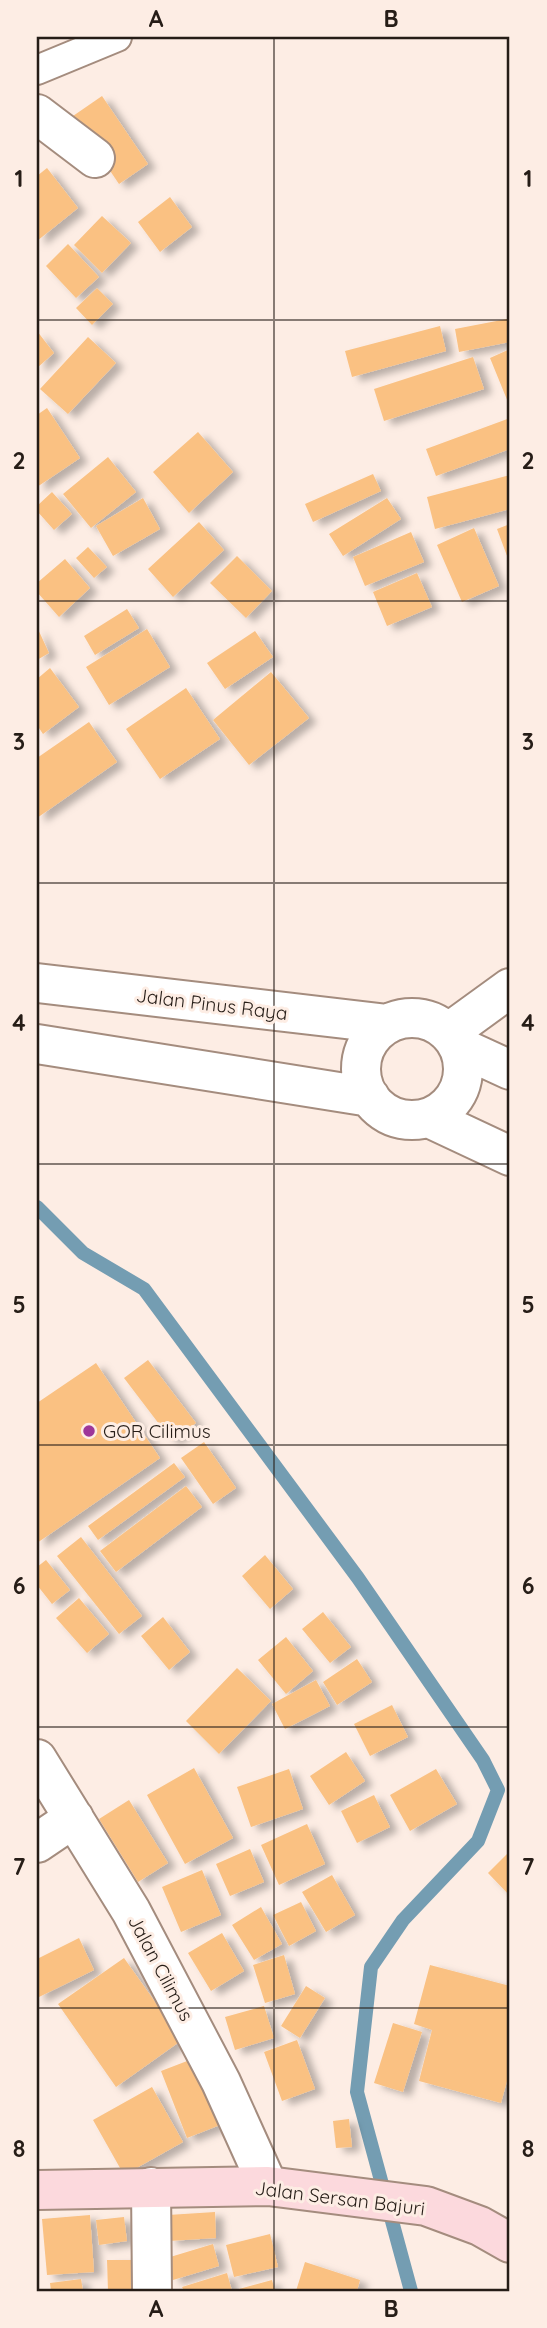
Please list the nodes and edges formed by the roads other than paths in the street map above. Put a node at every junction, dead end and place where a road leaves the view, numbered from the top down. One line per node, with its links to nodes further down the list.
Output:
1 (117, 37): 2 (lane)
2 (37, 70)
3 (37, 114): 4 (street)
4 (94, 158)
5 (37, 983): 7 (street, Jalan Pinus Raya)
6 (510, 988): 8 (street)
7 (388, 1024): 8 (street, Jalan Pinus Raya); 11 (street)
8 (453, 1040): 10 (street, Jalan Pinus Raya); 12 (street)
9 (37, 1044): 11 (street)
10 (510, 1070)
11 (370, 1097): 12 (street)
12 (429, 1118): 13 (street)
13 (510, 1156)
14 (37, 1759): 15 (street, Jalan Cilimus)
15 (74, 1818): 16 (street); 17 (street, Jalan Cilimus)
16 (37, 1843)
17 (268, 2186): 18 (main road, Jalan Sersan Bajuri); 20 (main road, Jalan Sersan Bajuri)
18 (151, 2187): 19 (main road, Jalan Sersan Bajuri); 21 (street)
19 (37, 2190)
20 (510, 2243)
21 (152, 2291)

